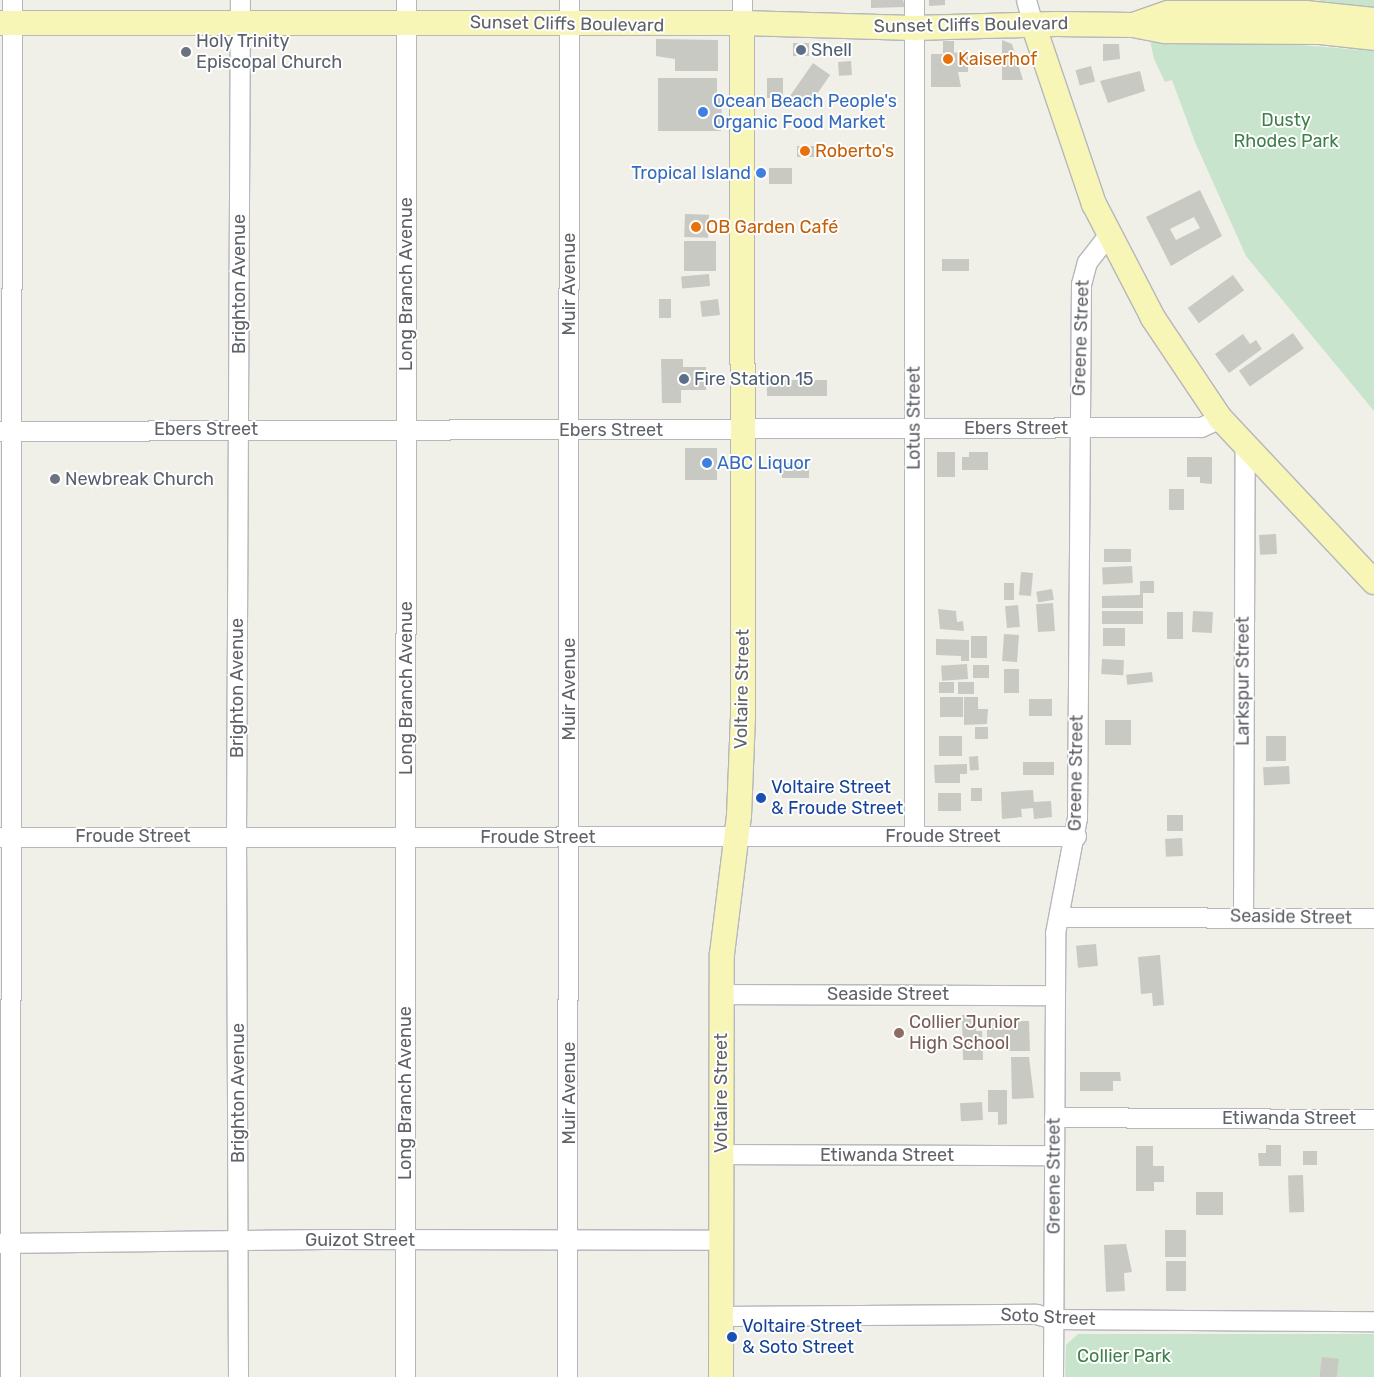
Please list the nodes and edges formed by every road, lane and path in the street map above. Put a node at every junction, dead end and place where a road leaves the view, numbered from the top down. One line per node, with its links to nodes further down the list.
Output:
1 (914, 0): 11 (street, Lotus Street)
2 (1026, 0): 9 (street)
3 (240, 11): 4 (main road, Sunset Cliffs Boulevard); 7 (main road, Sunset Cliffs Boulevard); 16 (street, Brighton Avenue)
4 (406, 11): 6 (main road, Sunset Cliffs Boulevard); 17 (street, Long Branch Avenue)
5 (742, 11): 6 (main road, Sunset Cliffs Boulevard); 11 (main road, Sunset Cliffs Boulevard); 20 (main road, Voltaire Street)
6 (569, 12): 19 (street, Muir Avenue)
7 (8, 15): 21 (street)
8 (1374, 20): 10 (main road, Sunset Cliffs Boulevard)
9 (1034, 24): 10 (main road, Sunset Cliffs Boulevard); 11 (main road, Sunset Cliffs Boulevard); 13 (main road)
10 (1133, 25): 12 (main road, Sunset Cliffs Boulevard)
11 (914, 28): 18 (street, Lotus Street)
12 (1374, 38)
13 (1108, 235): 14 (main road); 15 (street, Greene Street)
14 (1220, 418): 15 (street, Ebers Street); 22 (main road)
15 (1078, 428): 18 (street, Ebers Street); 26 (street, Greene Street)
16 (238, 429): 17 (street, Ebers Street); 21 (street, Ebers Street); 28 (street, Brighton Avenue)
17 (406, 429): 19 (street, Ebers Street); 29 (street, Long Branch Avenue)
18 (914, 429): 20 (street, Ebers Street); 25 (street, Lotus Street)
19 (570, 430): 20 (street, Ebers Street); 30 (street, Muir Avenue)
20 (743, 430): 24 (main road, Voltaire Street)
21 (5, 431): 27 (street)
22 (1245, 446): 23 (main road); 32 (street, Larkspur Street)
23 (1374, 582)
24 (737, 835): 25 (street, Froude Street); 30 (street, Froude Street); 34 (main road, Voltaire Street)
25 (914, 836): 26 (street, Froude Street)
26 (1076, 836): 31 (street, Greene Street)
27 (4, 837): 28 (street, Froude Street); 44 (street)
28 (236, 837): 29 (street, Froude Street); 43 (street, Brighton Avenue)
29 (405, 837): 30 (street, Froude Street); 41 (street, Long Branch Avenue)
30 (569, 837): 40 (street, Muir Avenue)
31 (1059, 917): 32 (street, Seaside Street); 35 (street, Greene Street)
32 (1243, 917): 33 (street, Seaside Street)
33 (1374, 918)
34 (722, 994): 35 (street, Seaside Street); 38 (main road, Voltaire Street)
35 (1054, 995): 36 (street, Greene Street)
36 (1054, 1117): 37 (street, Etiwanda Street); 39 (street, Greene Street)
37 (1374, 1119)
38 (721, 1154): 39 (street, Etiwanda Street); 42 (main road, Voltaire Street)
39 (1054, 1155): 46 (street, Greene Street)
40 (568, 1239): 41 (street, Guizot Street); 42 (street, Guizot Street); 51 (street, Muir Avenue)
41 (405, 1240): 43 (street, Guizot Street); 50 (street, Long Branch Avenue)
42 (721, 1240): 45 (main road, Voltaire Street)
43 (239, 1242): 44 (street, Guizot Street); 49 (street, Brighton Avenue)
44 (5, 1243): 48 (street)
45 (721, 1316): 46 (street, Soto Street); 52 (main road, Voltaire Street)
46 (1053, 1319): 47 (street, Soto Street); 53 (street, Greene Street)
47 (1374, 1321)
48 (10, 1377)
49 (238, 1377)
50 (405, 1377)
51 (567, 1377)
52 (720, 1377)
53 (1053, 1377)

